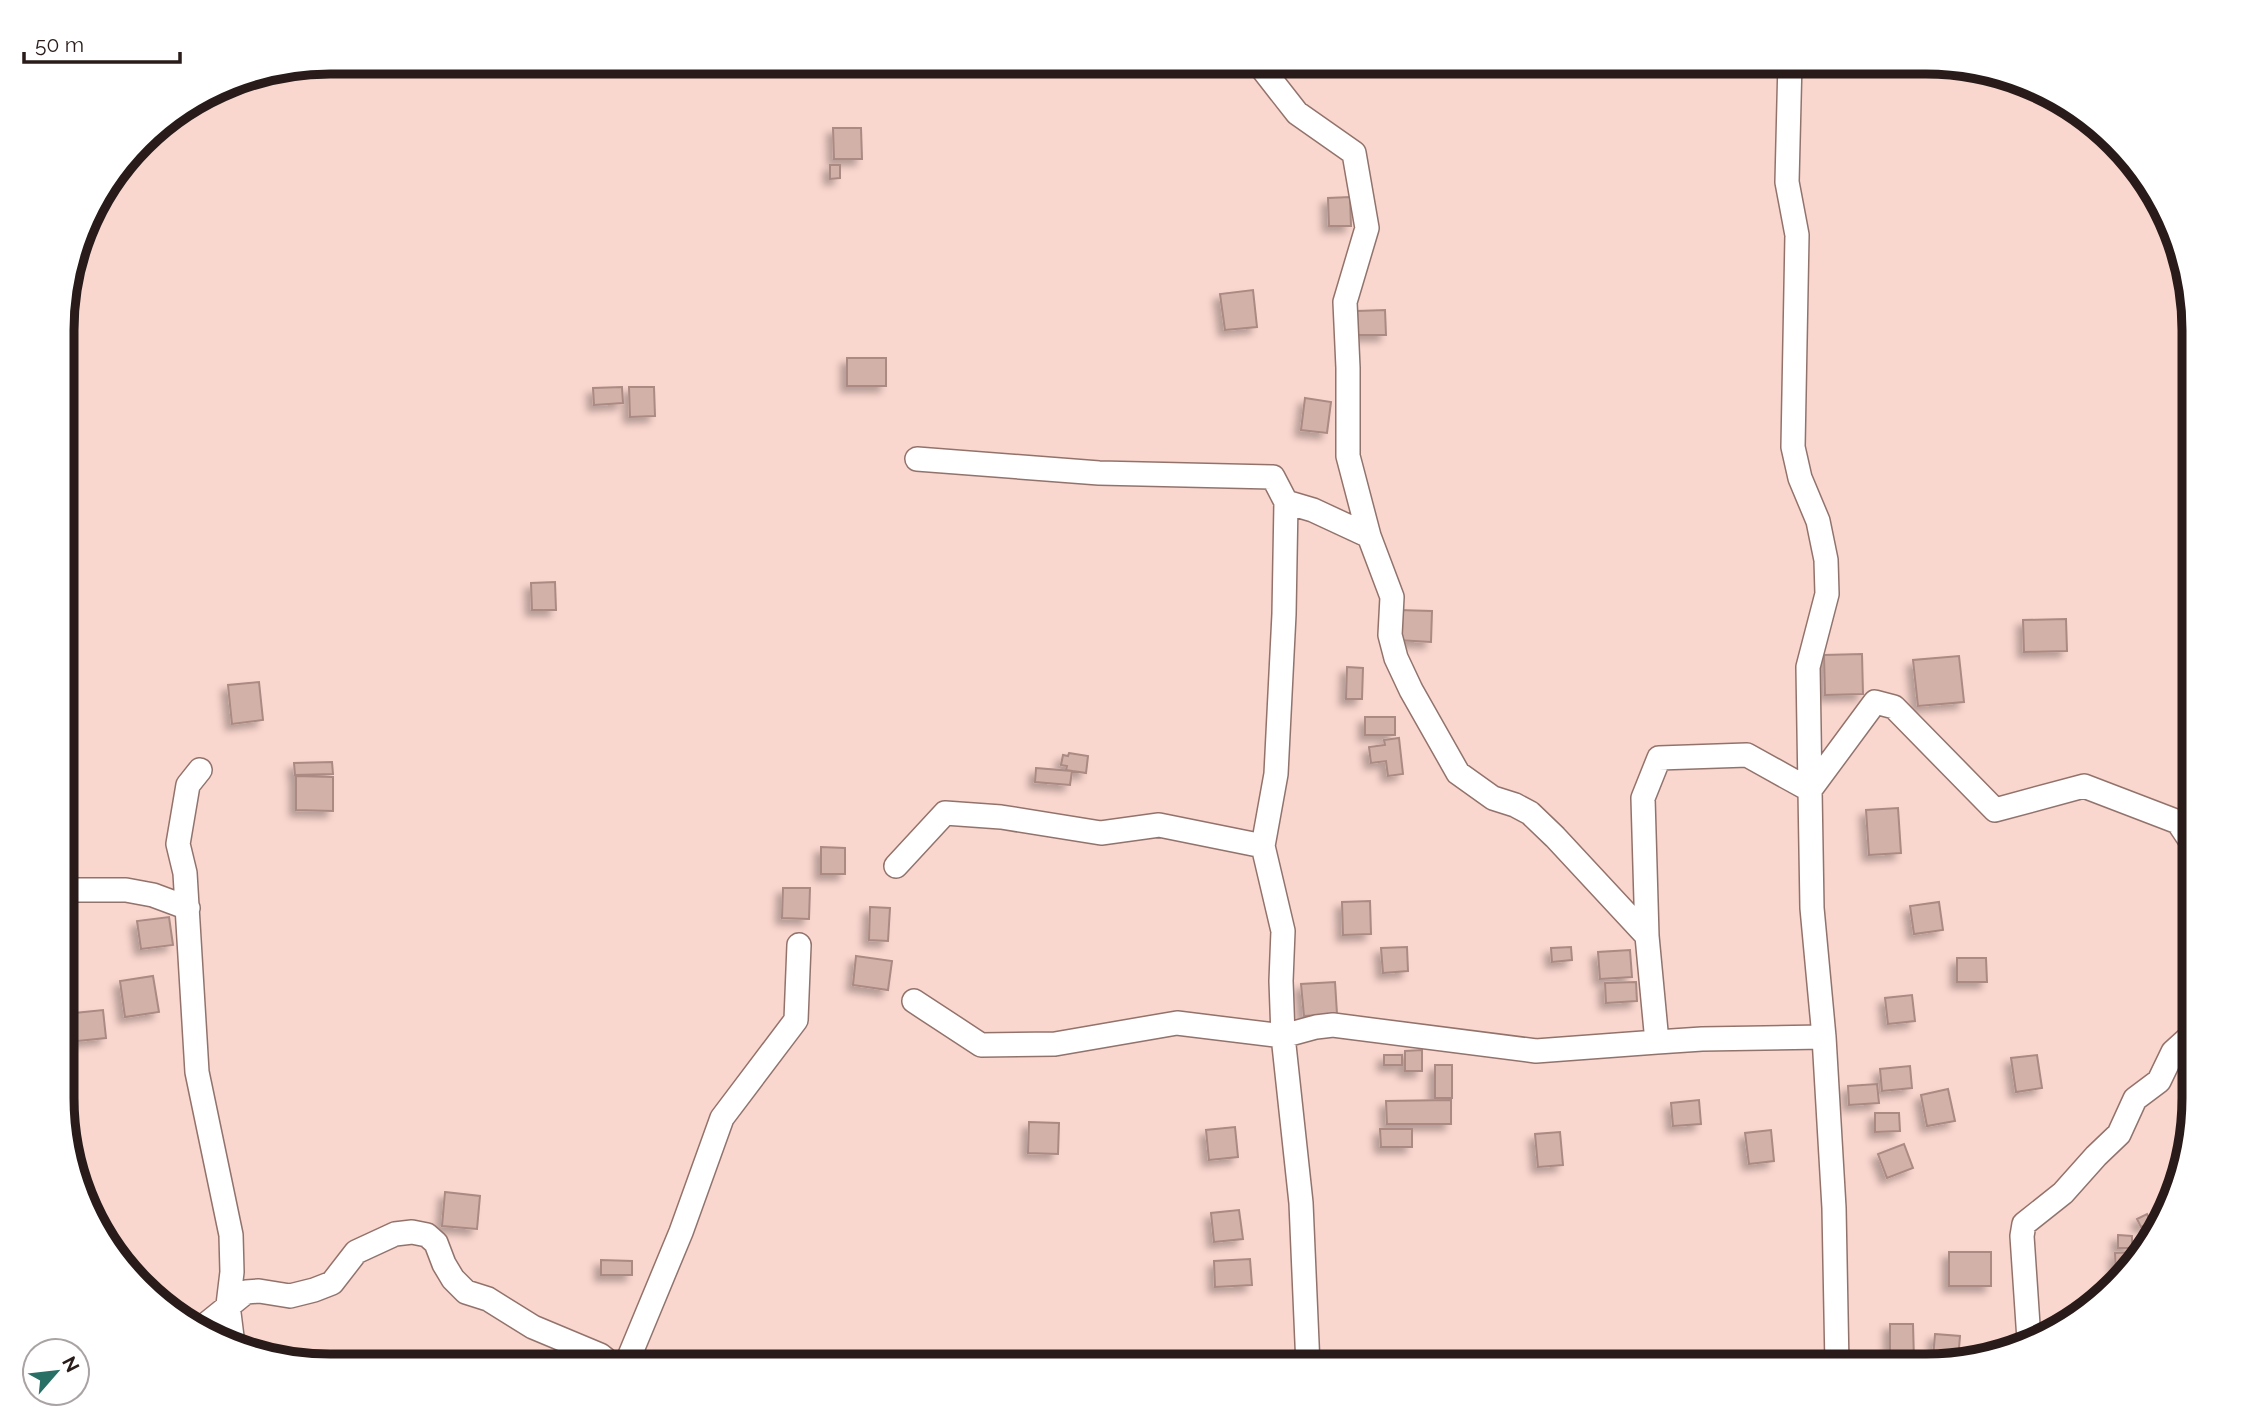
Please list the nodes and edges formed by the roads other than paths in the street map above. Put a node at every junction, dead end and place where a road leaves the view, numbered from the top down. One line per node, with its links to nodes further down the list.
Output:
1 (1267, 74): 5 (street)
2 (1790, 74): 7 (street)
3 (917, 459): 4 (street)
4 (1286, 502): 5 (street); 9 (street)
5 (1369, 536): 13 (street)
6 (201, 770): 12 (street)
7 (1810, 789): 8 (street); 13 (street); 17 (street)
8 (2182, 828)
9 (1263, 846): 10 (street); 16 (street)
10 (896, 866)
11 (74, 890): 12 (street)
12 (188, 908): 20 (street)
13 (1647, 936): 18 (street)
14 (799, 946): 25 (street)
15 (914, 1001): 16 (street)
16 (1283, 1036): 18 (street); 26 (street)
17 (1824, 1037): 18 (street); 27 (street)
18 (1657, 1042)
19 (2182, 1044): 22 (street)
20 (228, 1305): 21 (street); 23 (street); 24 (street)
21 (208, 1323)
22 (2029, 1333)
23 (232, 1335)
24 (598, 1354)
25 (630, 1354)
26 (1307, 1354)
27 (1838, 1354)

